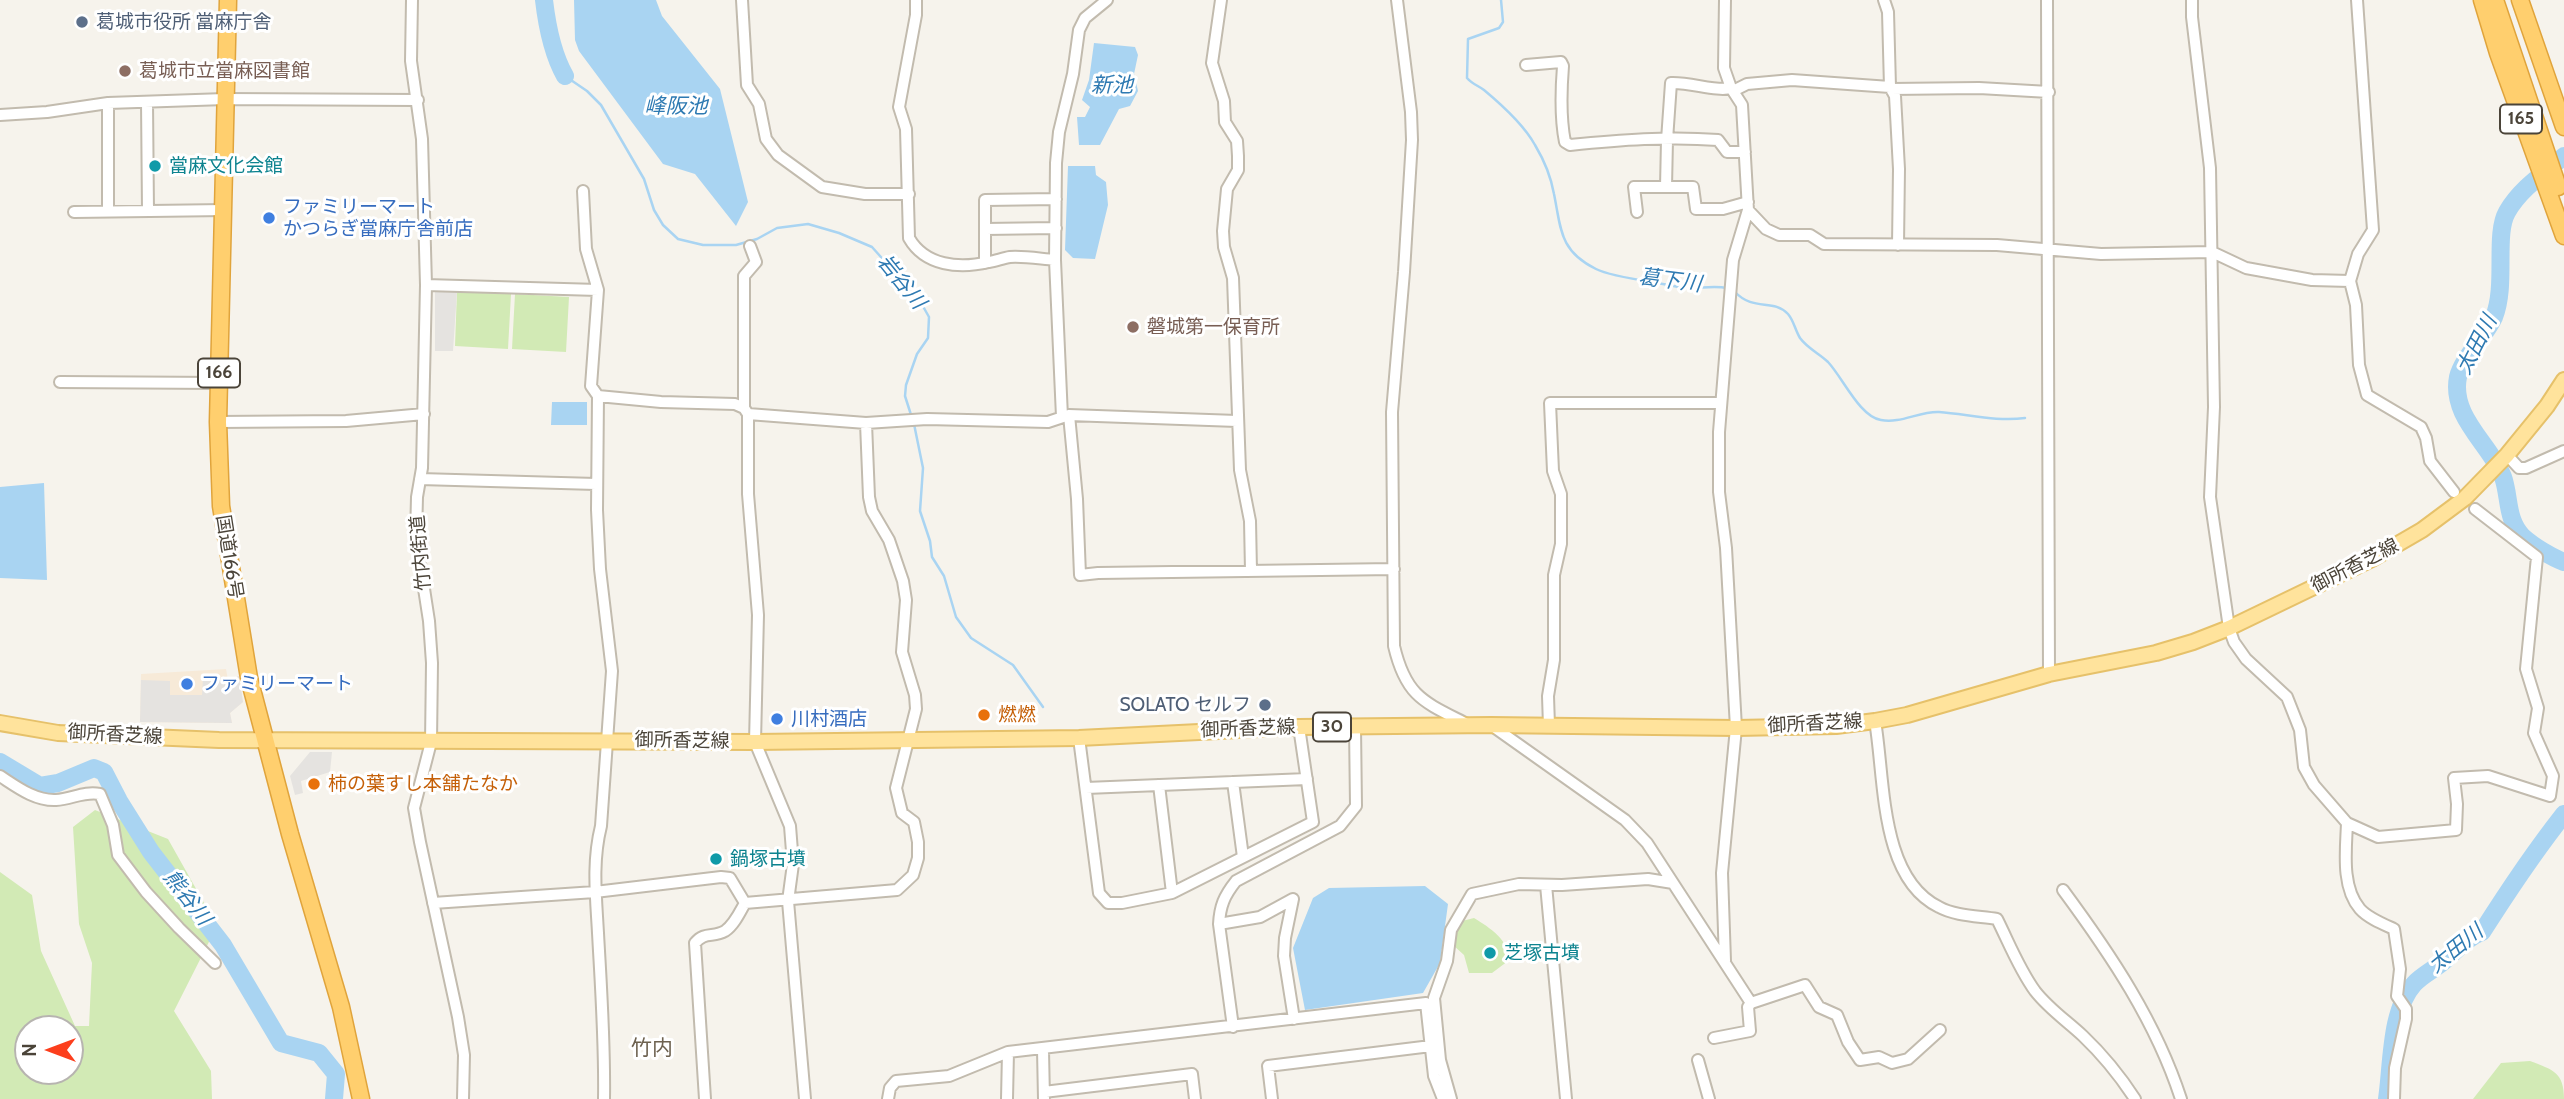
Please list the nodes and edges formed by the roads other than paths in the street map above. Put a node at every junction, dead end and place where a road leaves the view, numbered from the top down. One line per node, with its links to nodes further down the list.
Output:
1 (228, 0): 20 (highway, 国道166号 / 166)
2 (412, 0): 21 (street, 竹内街道)
3 (742, 0): 31 (street)
4 (916, 0): 31 (street)
5 (1107, 0): 32 (street)
6 (1221, 0): 60 (street)
7 (1397, 0): 69 (street)
8 (1726, 0): 18 (street)
9 (1884, 0): 17 (street)
10 (2047, 0): 19 (street)
11 (2192, 0): 46 (street)
12 (2357, 0): 49 (street)
13 (2482, 0): 42 (highway, 165)
14 (2495, 0): 33 (highway)
15 (2520, 0): 26 (highway, 165)
16 (1526, 65): 27 (street)
17 (1891, 88): 18 (street); 19 (street); 43 (street)
18 (1732, 90): 27 (street); 28 (street)
19 (2049, 92): 45 (street)
20 (225, 99): 21 (street); 22 (street); 35 (highway, 国道166号 / 166)
21 (418, 100): 50 (street, 竹内街道)
22 (148, 102): 24 (street); 37 (street)
23 (0, 103): 25 (street)
24 (108, 103): 25 (street); 36 (street)
25 (1, 115)
26 (2564, 127)
27 (1667, 140): 28 (street); 29 (street)
28 (1745, 152): 34 (street)
29 (1666, 187): 34 (street); 39 (street)
30 (583, 191): 51 (street)
31 (909, 194): 48 (street)
32 (1056, 199): 40 (street); 41 (street)
33 (2564, 204)
34 (1748, 206): 43 (street); 56 (street)
35 (225, 210): 37 (street); 54 (highway, 国道166号 / 166)
36 (108, 211): 37 (street); 38 (street)
37 (148, 211)
38 (74, 212)
39 (1637, 212)
40 (1056, 228): 41 (street); 47 (street)
41 (985, 229): 48 (street)
42 (2564, 236)
43 (1898, 245): 45 (street)
44 (750, 246): 57 (street)
45 (2048, 249): 46 (street); 72 (street)
46 (2212, 252): 49 (street); 71 (street)
47 (1055, 260): 48 (street); 59 (street)
48 (985, 263)
49 (2350, 281): 67 (street)
50 (426, 285): 51 (street); 58 (street, 竹内街道)
51 (598, 290): 55 (street)
52 (2564, 380): 64 (main road, 御所香芝線 / 30)
53 (60, 382): 54 (street)
54 (219, 383): 61 (highway, 国道166号 / 166)
55 (598, 396): 57 (street); 66 (street)
56 (1721, 403): 77 (street); 80 (street)
57 (746, 411): 62 (street); 84 (street)
58 (424, 414): 61 (street); 65 (street, 竹内街道)
59 (1065, 416): 60 (street); 62 (street); 70 (street)
60 (1237, 421): 70 (street)
61 (218, 422): 83 (highway, 国道166号 / 166)
62 (866, 423): 85 (street)
63 (2564, 451): 64 (street)
64 (2507, 455): 71 (main road, 御所香芝線 / 30)
65 (420, 479): 66 (street); 86 (street, 竹内街道)
66 (596, 484): 82 (street)
67 (2454, 492)
68 (2475, 509): 92 (street)
69 (1394, 569): 70 (street); 76 (street)
70 (1251, 571)
71 (2229, 628): 72 (main road, 御所香芝線 / 30); 92 (street)
72 (2049, 674): 73 (main road, 御所香芝線 / 30)
73 (1875, 721): 80 (main road, 御所香芝線 / 30); 128 (street)
74 (0, 723): 83 (main road, 御所香芝線 / 30)
75 (1490, 725): 76 (main road, 御所香芝線 / 30); 77 (main road, 御所香芝線 / 30); 94 (street)
76 (1470, 726): 79 (main road, 御所香芝線 / 30)
77 (1549, 726): 80 (main road, 御所香芝線 / 30)
78 (1299, 727): 79 (main road, 御所香芝線 / 30); 81 (main road, 御所香芝線 / 30); 88 (street)
79 (1355, 727): 102 (street)
80 (1736, 728): 103 (street)
81 (1079, 738): 85 (main road, 御所香芝線 / 30); 91 (street)
82 (606, 740): 84 (main road, 御所香芝線 / 30); 86 (main road, 御所香芝線 / 30); 97 (street)
83 (266, 741): 86 (main road, 御所香芝線 / 30); 115 (highway, 国道166号 / 166)
84 (755, 741): 85 (main road, 御所香芝線 / 30); 99 (street)
85 (910, 741): 99 (street)
86 (431, 742): 100 (street, 竹内街道)
87 (0, 776): 104 (street)
88 (1307, 779): 89 (street); 93 (street)
89 (1233, 782): 90 (street); 93 (street)
90 (1159, 785): 91 (street); 98 (street)
91 (1086, 788): 98 (street)
92 (2347, 823): 130 (street)
93 (1244, 857): 98 (street)
94 (1673, 883): 95 (street); 103 (street)
95 (1546, 885): 125 (street); 126 (street)
96 (2063, 890): 129 (street)
97 (594, 892): 100 (street); 101 (street); 117 (street)
98 (1172, 894)
99 (788, 901): 101 (street); 119 (street)
100 (433, 903): 116 (street, 竹内街道)
101 (745, 903): 118 (street)
102 (1219, 924): 106 (street); 107 (street)
103 (1725, 961): 105 (street)
104 (215, 963)
105 (1751, 1003): 108 (street); 109 (street)
106 (1294, 1019): 107 (street); 110 (street)
107 (1233, 1027): 111 (street)
108 (1940, 1030)
109 (1714, 1038)
110 (1431, 1046): 123 (street); 124 (street)
111 (1043, 1049): 112 (street); 114 (street)
112 (1008, 1052): 120 (street); 121 (street)
113 (1698, 1060): 127 (street)
114 (1044, 1095): 122 (street)
115 (361, 1099)
116 (463, 1099)
117 (604, 1099)
118 (705, 1099)
119 (805, 1099)
120 (888, 1099)
121 (1007, 1099)
122 (1195, 1099)
123 (1272, 1099)
124 (1443, 1099)
125 (1451, 1099)
126 (1566, 1099)
127 (1709, 1099)
128 (2135, 1099)
129 (2181, 1099)
130 (2394, 1099)

